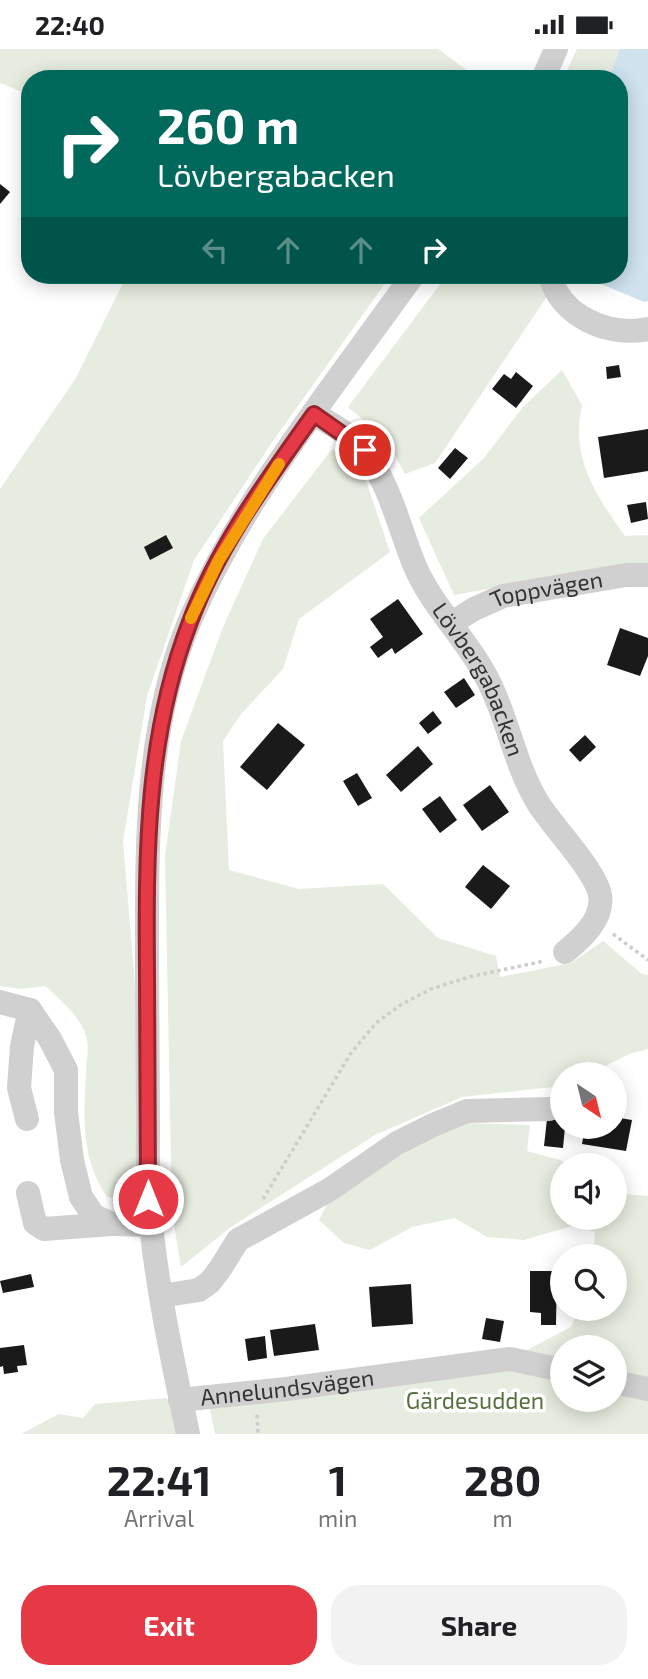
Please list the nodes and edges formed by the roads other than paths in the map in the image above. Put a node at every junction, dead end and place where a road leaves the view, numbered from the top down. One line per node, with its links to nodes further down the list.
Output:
1 (556, 49): 2 (street)
2 (547, 70)
3 (407, 284): 6 (street)
4 (555, 284): 5 (street)
5 (648, 329)
6 (314, 414): 8 (street, Lövbergabacken); 16 (street)
7 (648, 575): 8 (street, Toppvägen)
8 (452, 623): 9 (street, Lövbergabacken)
9 (565, 952)
10 (0, 1002): 11 (street)
11 (30, 1010): 13 (street); 15 (street)
12 (549, 1109): 17 (street)
13 (27, 1119)
14 (28, 1193): 15 (street)
15 (112, 1224): 16 (street)
16 (151, 1225): 17 (street)
17 (162, 1296): 21 (street)
18 (550, 1367): 21 (street, Annelundsvägen)
19 (627, 1385): 20 (street)
20 (648, 1389)
21 (180, 1400): 22 (street)
22 (188, 1434)

